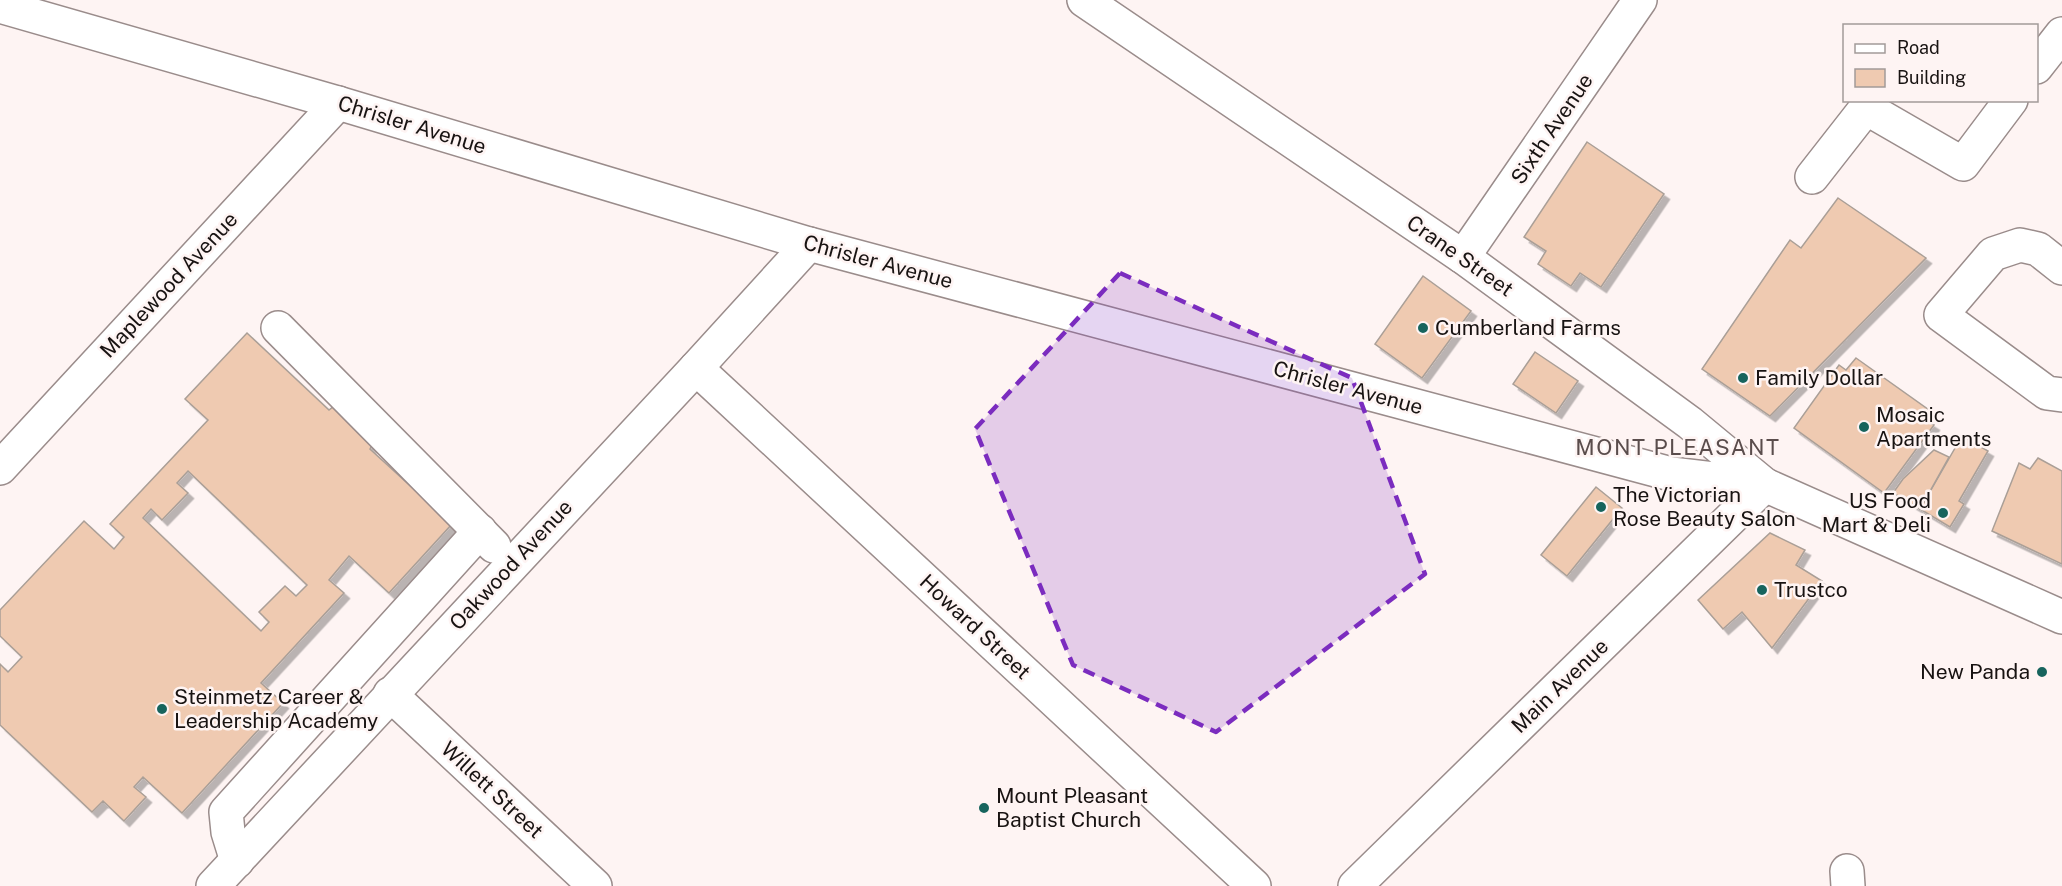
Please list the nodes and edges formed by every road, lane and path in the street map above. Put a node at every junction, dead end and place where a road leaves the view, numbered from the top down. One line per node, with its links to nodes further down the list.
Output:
1 (1084, 0): 10 (street, Crane Street)
2 (1640, 0): 10 (street, Sixth Avenue)
3 (0, 6): 7 (street, Chrisler Avenue)
4 (2062, 34): 5 (street)
5 (2038, 66)
6 (2010, 102): 8 (street)
7 (338, 103): 9 (street, Chrisler Avenue); 15 (street, Maplewood Avenue)
8 (1812, 177)
9 (809, 244): 13 (street, Oakwood Avenue); 16 (street, Chrisler Avenue)
10 (1463, 257): 16 (street, Crane Street)
11 (2062, 268): 14 (street)
12 (278, 328): 17 (street)
13 (696, 368): 18 (street, Oakwood Avenue); 24 (street, Howard Street)
14 (2062, 395)
15 (0, 468)
16 (1765, 485): 19 (street, Crane Street); 25 (street, Main Avenue)
17 (480, 531): 18 (street); 21 (street)
18 (512, 565): 20 (street, Oakwood Avenue)
19 (2062, 617)
20 (390, 694): 21 (street, Oakwood Avenue); 23 (street, Willett Street)
21 (237, 861): 22 (street, Oakwood Avenue)
22 (213, 886)
23 (595, 886)
24 (1254, 886)
25 (1355, 886)

